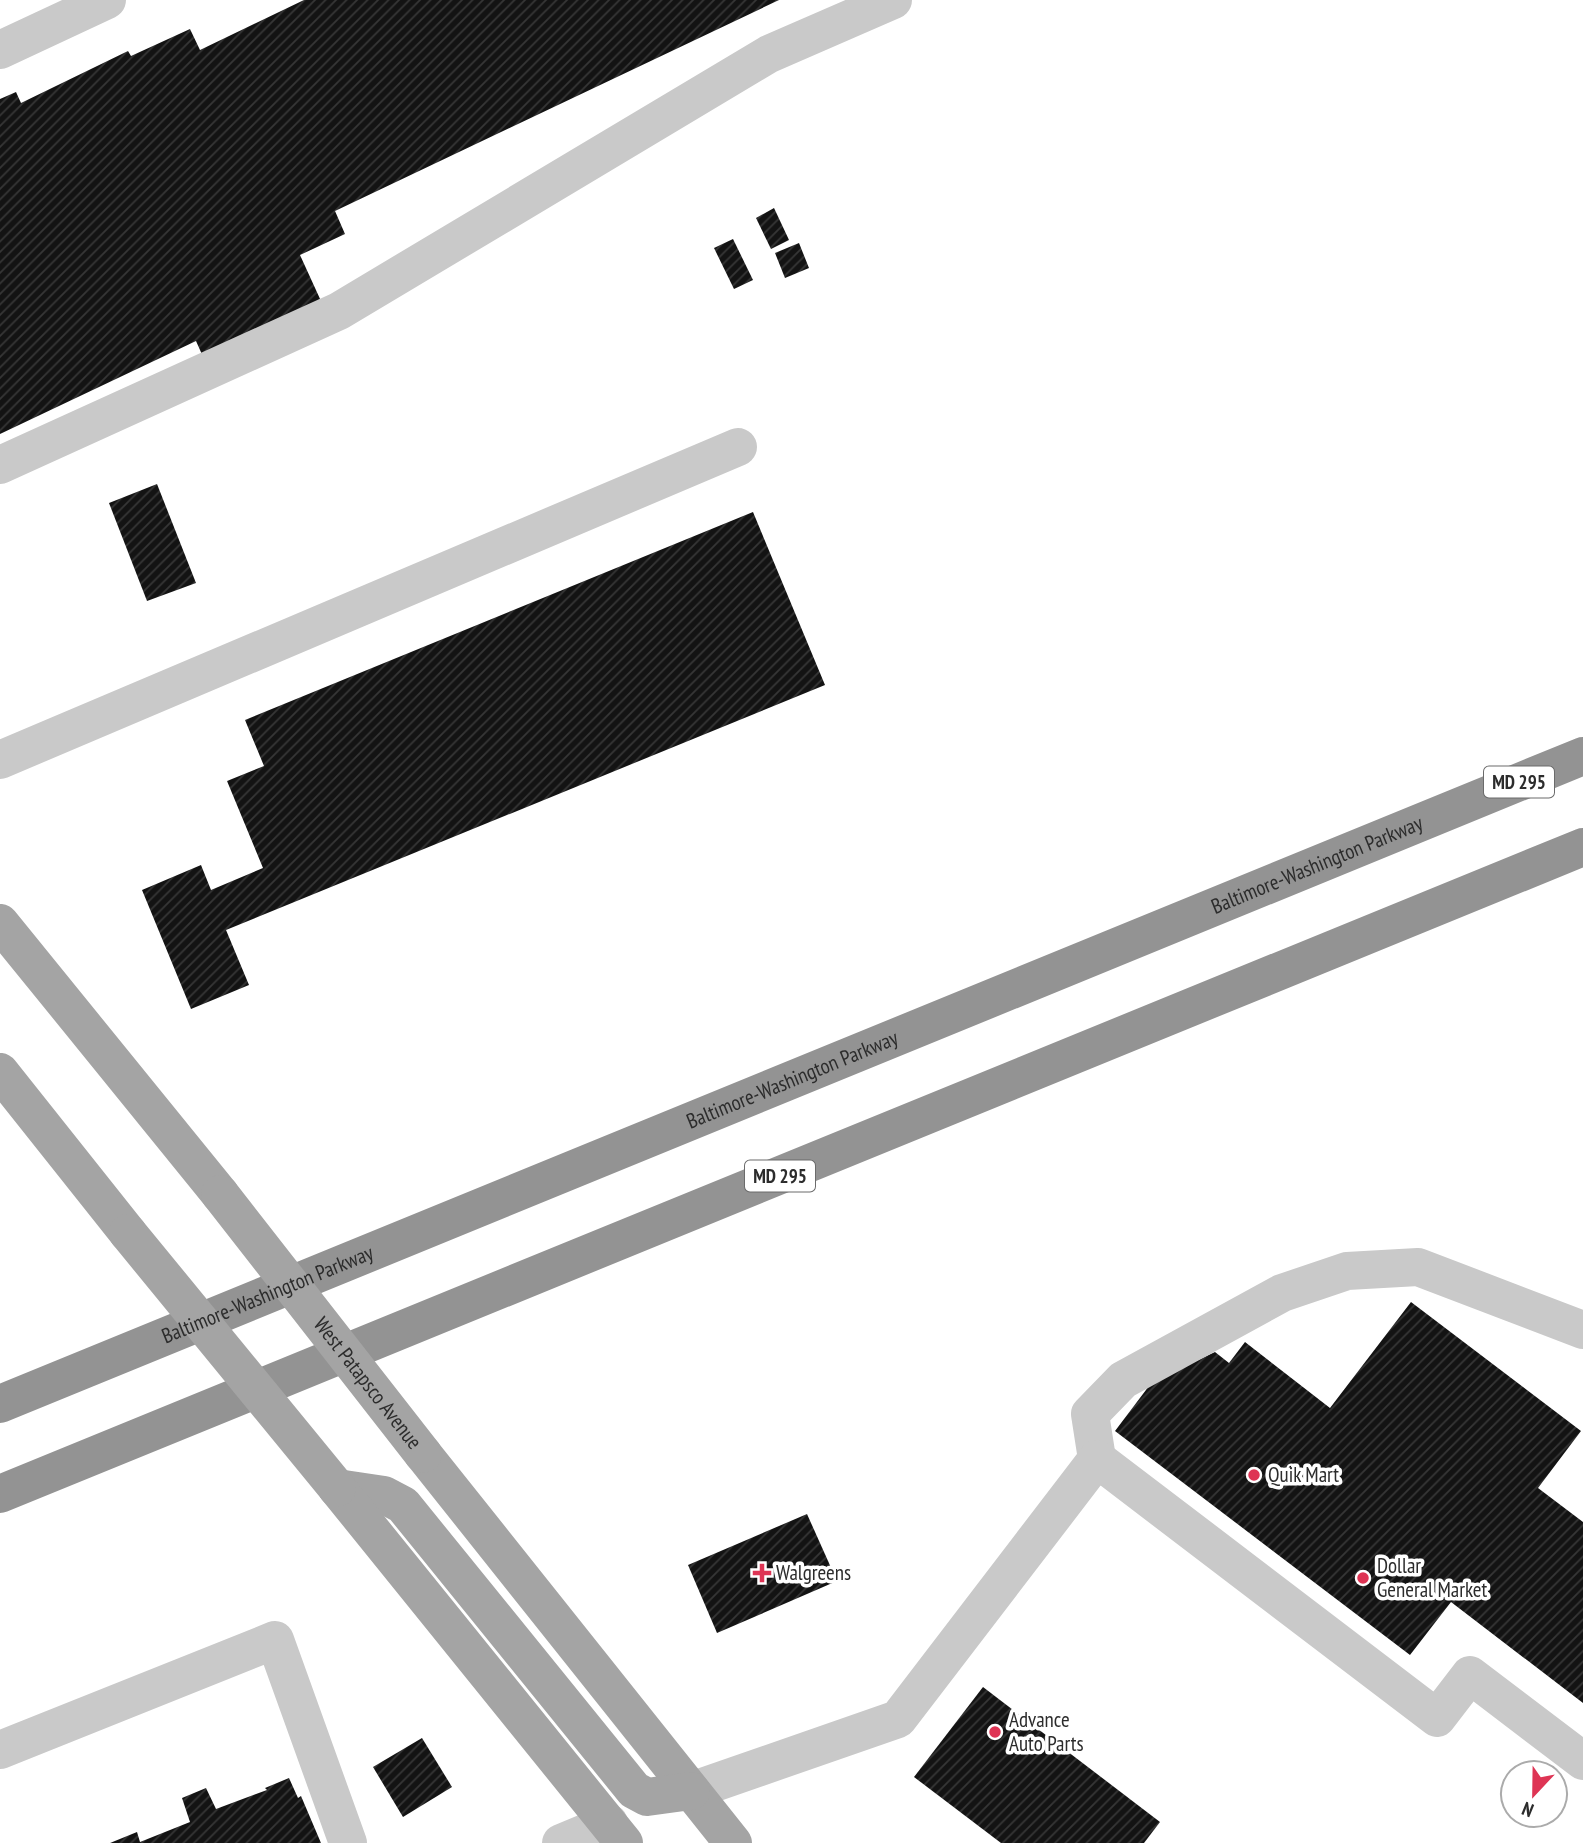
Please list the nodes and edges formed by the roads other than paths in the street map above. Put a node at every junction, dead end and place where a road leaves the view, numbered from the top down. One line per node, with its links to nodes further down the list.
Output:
1 (107, 0): 3 (street)
2 (892, 0): 5 (street)
3 (0, 50)
4 (738, 447): 7 (street)
5 (0, 465)
6 (1583, 756): 12 (highway, Baltimore-Washington Parkway / MD 295)
7 (0, 760)
8 (1583, 847): 15 (highway, MD 295)
9 (0, 923): 18 (main road, West Patapsco Avenue, bridge)
10 (0, 1072): 14 (main road, bridge)
11 (1583, 1330): 13 (street)
12 (0, 1404)
13 (1097, 1459): 17 (street); 18 (street)
14 (337, 1488): 18 (main road); 19 (main road)
15 (0, 1494)
16 (0, 1750): 20 (street)
17 (1583, 1761)
18 (691, 1791): 22 (main road, West Patapsco Avenue)
19 (617, 1833): 21 (street)
20 (348, 1843)
21 (561, 1843)
22 (733, 1843)

